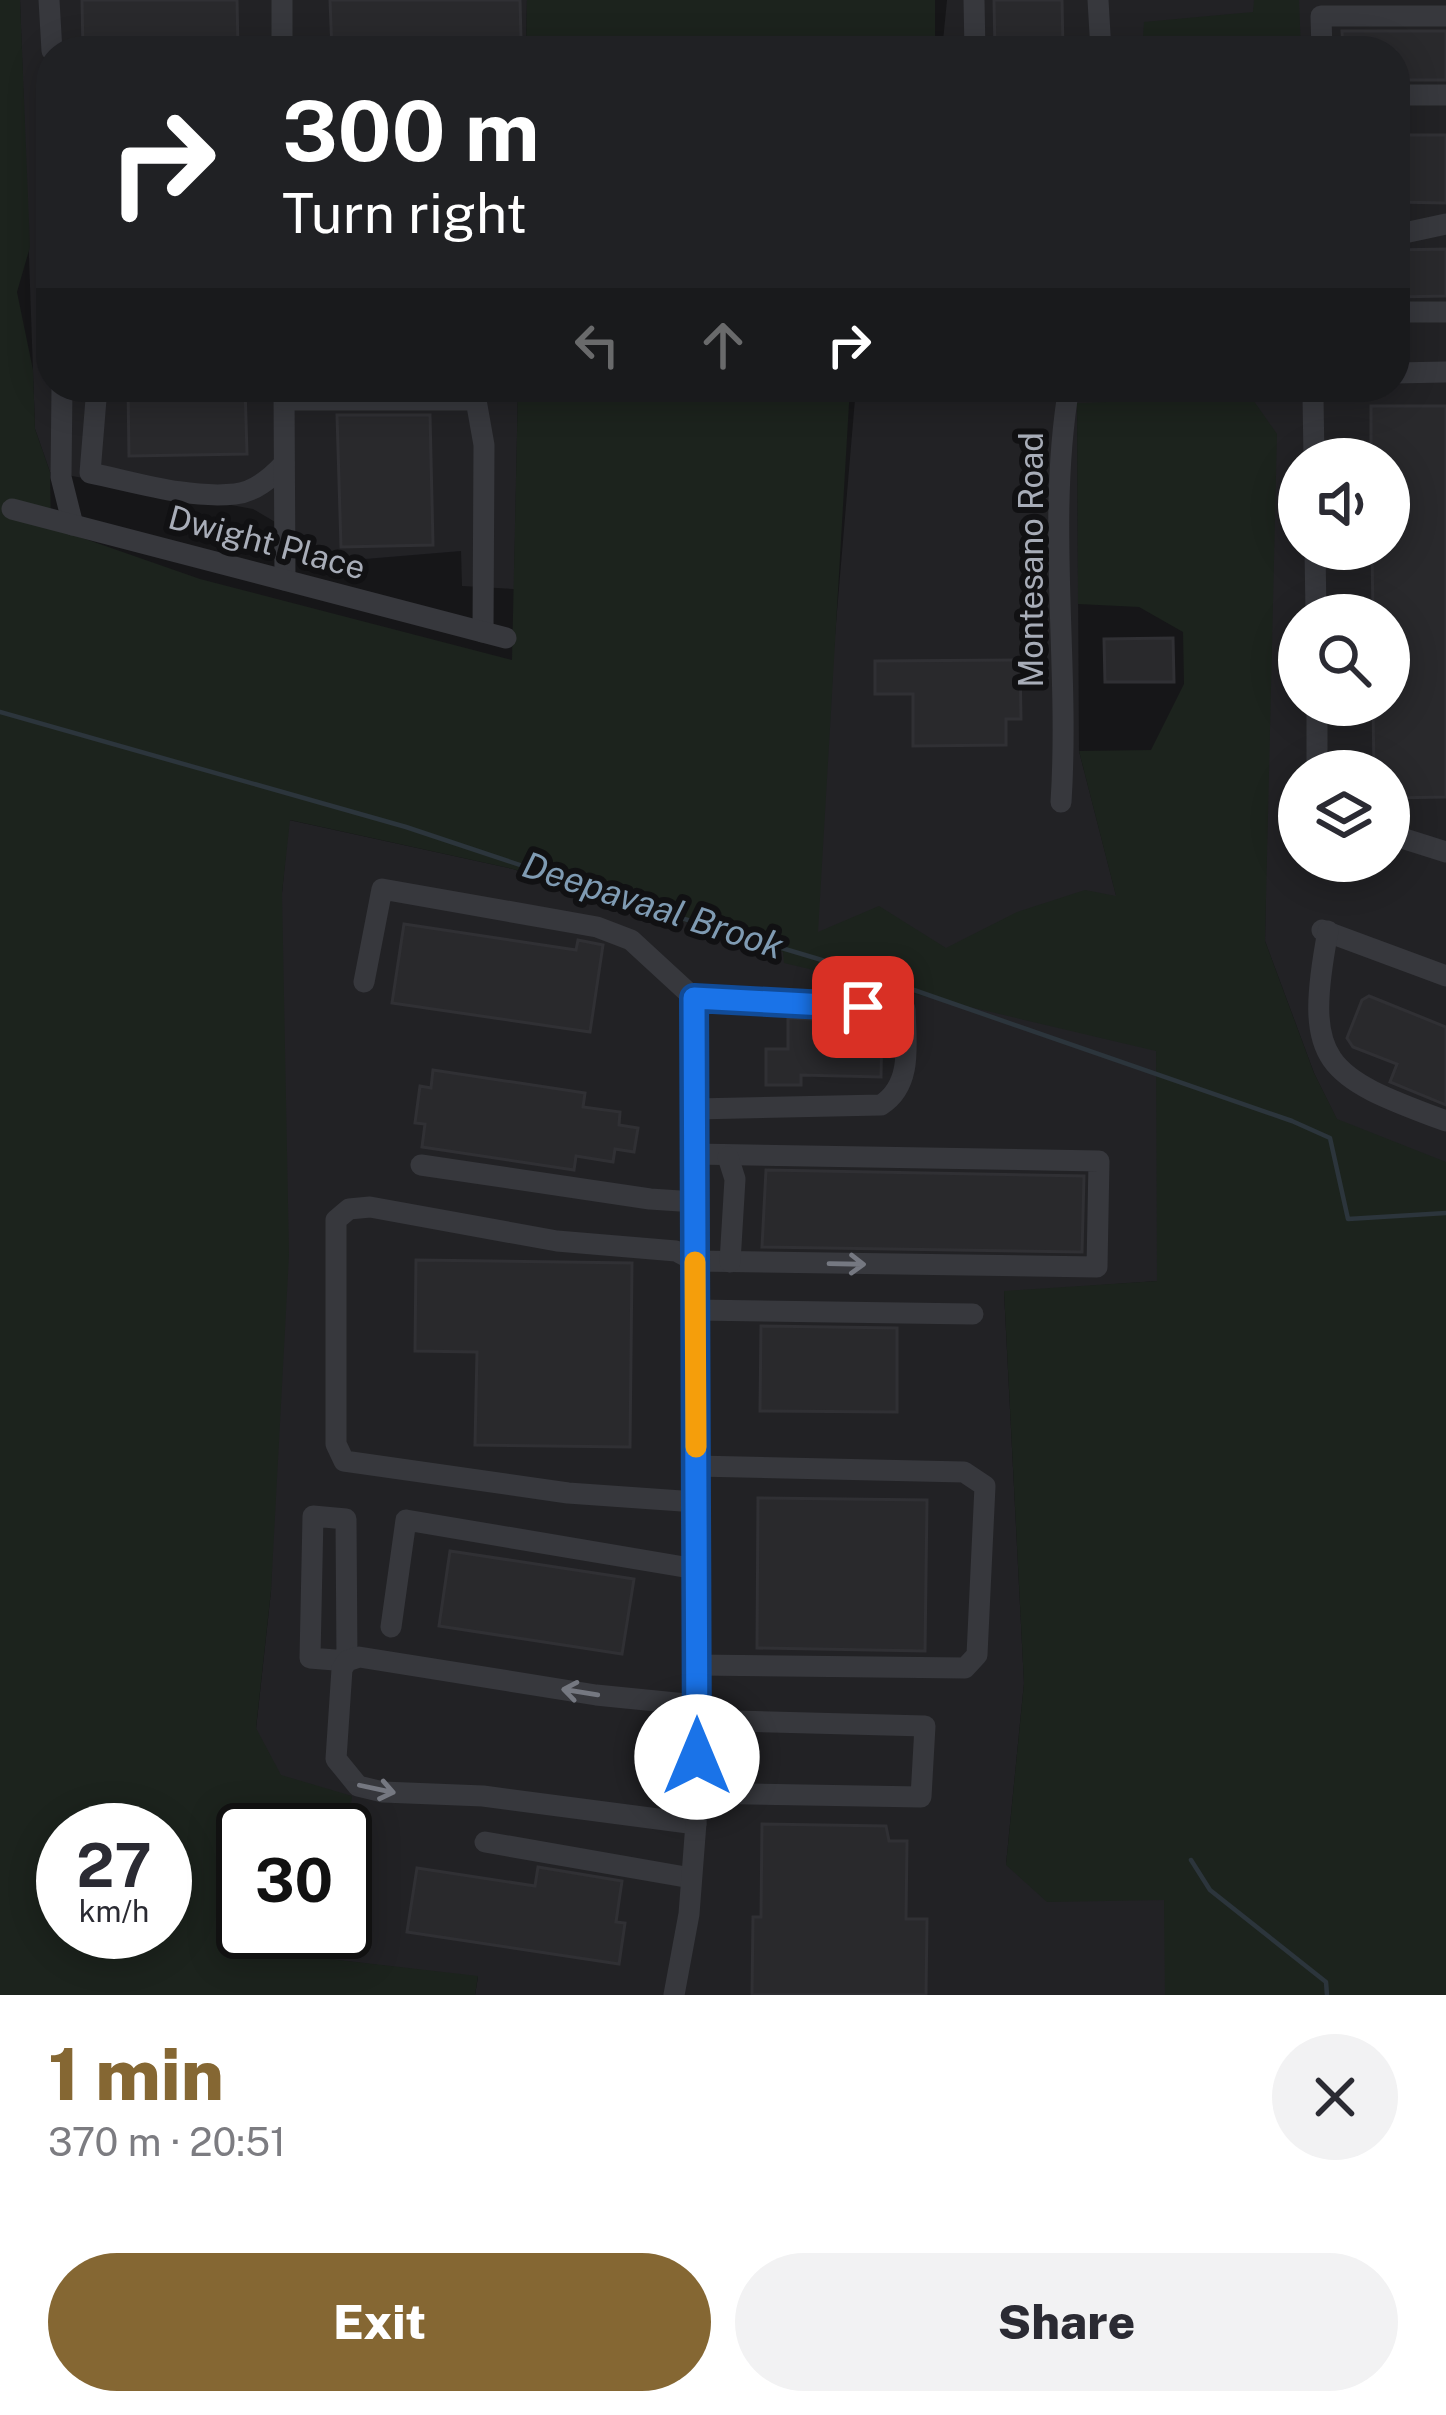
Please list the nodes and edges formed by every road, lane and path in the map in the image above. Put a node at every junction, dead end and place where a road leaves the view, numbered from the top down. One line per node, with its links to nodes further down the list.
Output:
1 (50, 0): 6 (street)
2 (282, 0): 7 (street)
3 (974, 0): 8 (street)
4 (1098, 0): 9 (street)
5 (1446, 16): 10 (street)
6 (51, 36)
7 (282, 36)
8 (975, 36)
9 (1100, 36)
10 (1322, 36)
11 (1410, 95): 12 (street)
12 (1446, 95)
13 (1446, 224): 14 (street)
14 (1410, 232)
15 (1410, 312): 16 (street)
16 (1446, 312)
17 (1446, 372): 18 (street)
18 (1410, 373)
19 (62, 402): 28 (street)
20 (96, 402): 26 (street)
21 (285, 402): 26 (street)
22 (476, 402): 30 (street)
23 (1066, 402): 32 (street, Montesano Road)
24 (1313, 402): 25 (street)
25 (1314, 438)
26 (284, 464): 29 (street)
27 (12, 509): 28 (street, Dwight Place)
28 (73, 525): 29 (street, Dwight Place)
29 (285, 580): 30 (street, Dwight Place)
30 (483, 632): 31 (street, Dwight Place)
31 (506, 638)
32 (1061, 802)
33 (1410, 841): 34 (street)
34 (1446, 852)
35 (1446, 976): 39 (street)
36 (364, 982): 37 (street)
37 (694, 998): 38 (street); 38 (street)
38 (695, 1109): 40 (street)
39 (1446, 1120)
40 (695, 1154): 41 (street); 43 (street)
41 (728, 1157): 45 (street); 45 (street, one-way to 41)
42 (421, 1165): 43 (street)
43 (695, 1202): 44 (street)
44 (695, 1261): 45 (street); 46 (street); 49 (street)
45 (730, 1262)
46 (695, 1310): 47 (street); 48 (street)
47 (973, 1314)
48 (696, 1466): 49 (street); 53 (street)
49 (696, 1502): 50 (street)
50 (696, 1569): 51 (street); 53 (street)
51 (391, 1627)
52 (347, 1661): 52 (street); 54 (street, one-way to 52); 56 (street, one-way to 56)
53 (696, 1665): 54 (street)
54 (696, 1713): 55 (street); 55 (street)
55 (697, 1793): 56 (street)
56 (696, 1824): 58 (street)
57 (484, 1842): 58 (street)
58 (692, 1879): 59 (street)
59 (674, 1995)

